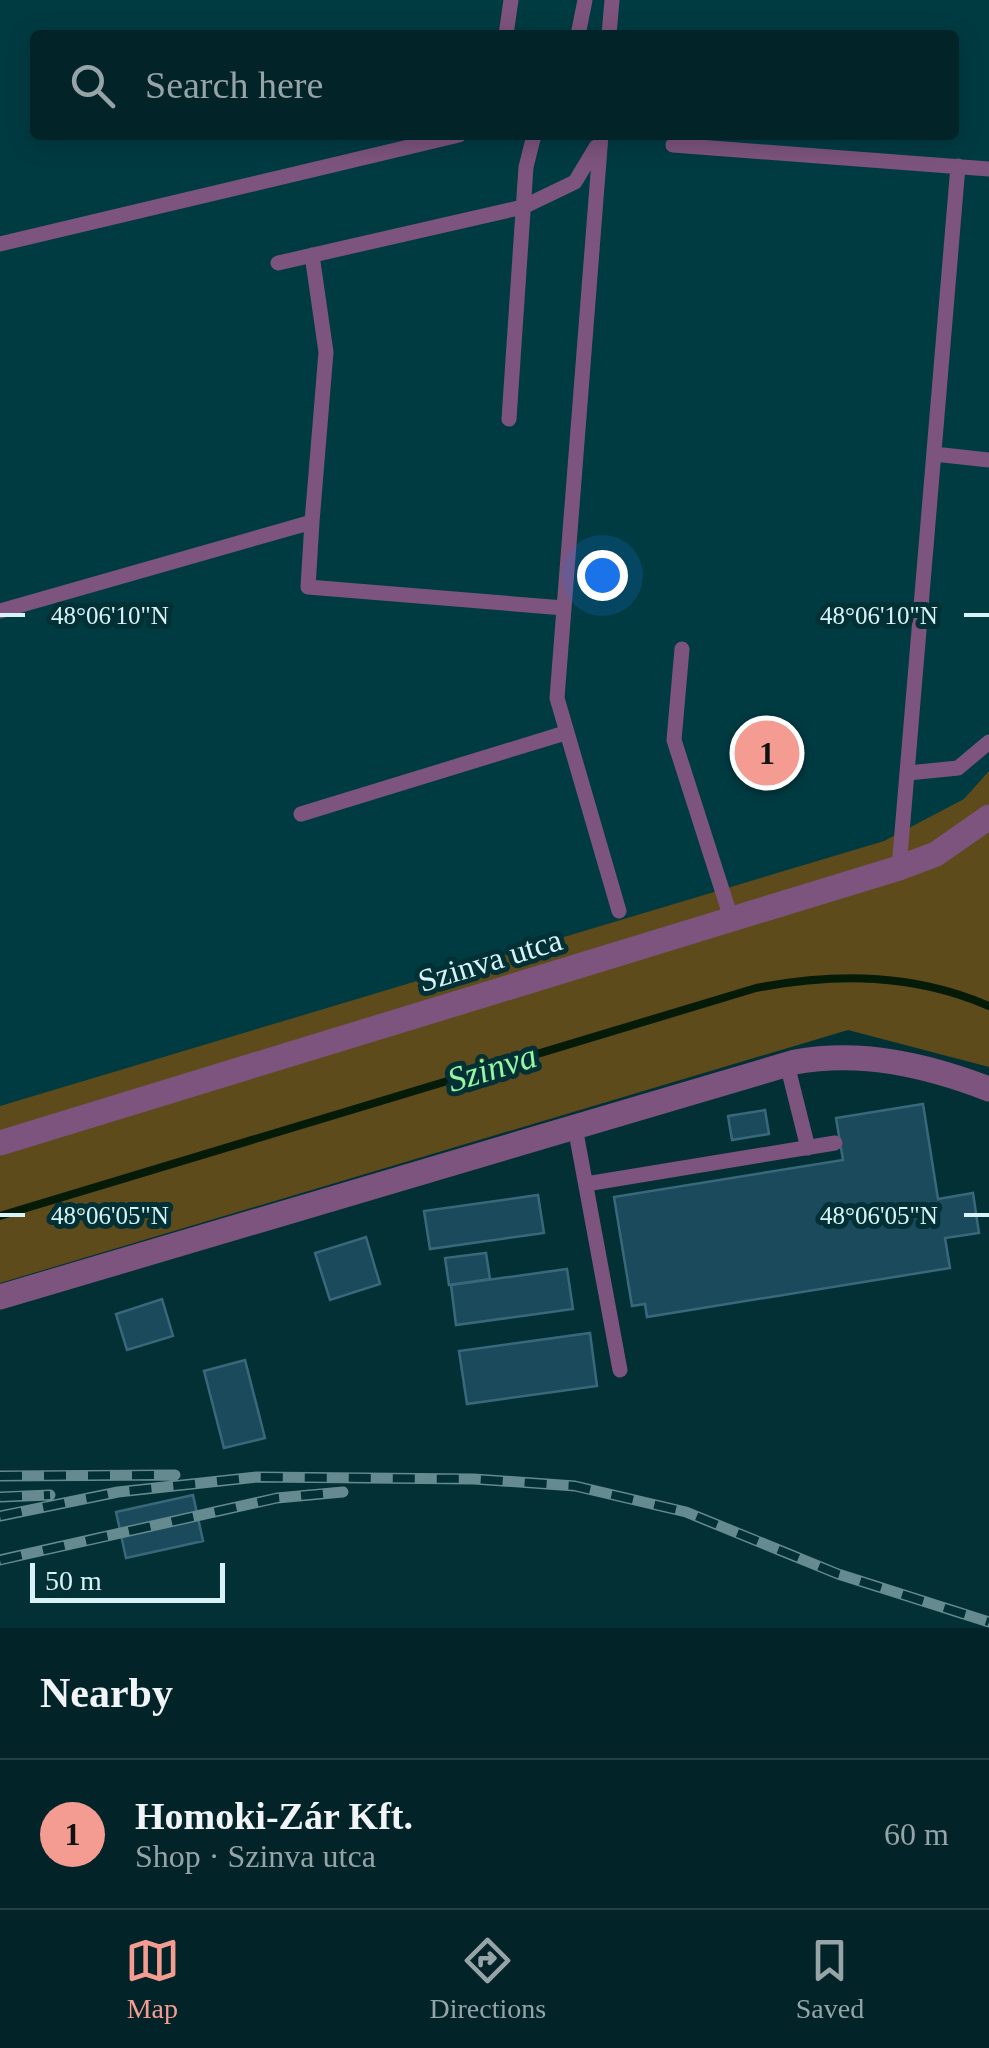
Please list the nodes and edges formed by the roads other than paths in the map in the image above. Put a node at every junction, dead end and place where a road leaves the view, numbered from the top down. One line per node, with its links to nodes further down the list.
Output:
1 (511, 0): 4 (lane)
2 (585, 0): 5 (lane)
3 (612, 0): 6 (lane)
4 (507, 30)
5 (579, 30)
6 (609, 30)
7 (438, 140): 15 (lane)
8 (533, 140): 14 (lane)
9 (598, 140): 14 (lane)
10 (601, 140): 22 (lane)
11 (673, 145): 12 (lane)
12 (958, 166): 13 (lane); 19 (lane)
13 (989, 169)
14 (523, 207): 16 (lane); 18 (lane)
15 (0, 244)
16 (312, 254): 17 (lane); 21 (lane)
17 (278, 263)
18 (509, 419)
19 (934, 454): 20 (lane); 27 (lane)
20 (989, 460)
21 (312, 522): 22 (lane); 23 (lane)
22 (564, 608): 25 (lane)
23 (0, 611)
24 (682, 649): 34 (lane)
25 (565, 733): 28 (lane); 33 (lane)
26 (989, 742): 27 (lane)
27 (908, 773): 32 (lane)
28 (301, 814)
29 (989, 817): 31 (street, Szinva utca)
30 (989, 843): 31 (street)
31 (936, 854): 32 (street, Szinva utca)
32 (898, 868): 34 (street, Szinva utca)
33 (619, 911)
34 (732, 920): 38 (street, Szinva utca)
35 (791, 1063): 36 (street); 37 (street); 40 (lane)
36 (989, 1088)
37 (574, 1127): 41 (lane); 42 (street)
38 (0, 1143)
39 (834, 1143): 40 (lane)
40 (808, 1148): 41 (lane)
41 (586, 1184): 43 (lane)
42 (0, 1297)
43 (620, 1370)

